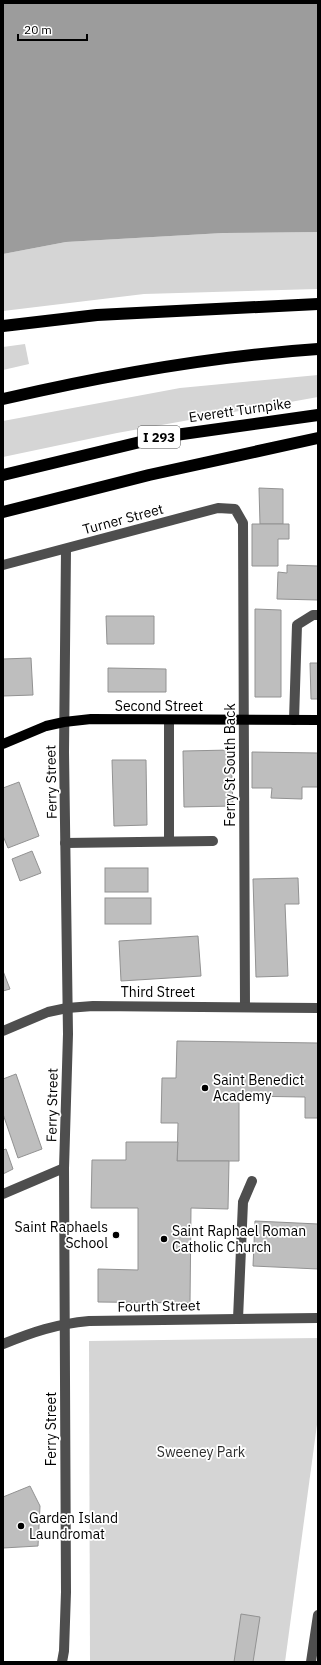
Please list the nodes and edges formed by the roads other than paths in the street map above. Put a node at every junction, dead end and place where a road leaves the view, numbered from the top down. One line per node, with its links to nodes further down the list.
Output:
1 (318, 304): 2 (highway)
2 (3, 326)
3 (318, 349): 4 (highway)
4 (3, 399)
5 (318, 414): 7 (highway, Everett Turnpike / I 293)
6 (318, 438): 8 (highway)
7 (3, 475)
8 (3, 512)
9 (243, 523): 10 (street, Turner Street); 14 (street, Ferry St South Back)
10 (66, 549): 11 (street, Turner Street); 17 (street, Ferry Street)
11 (3, 565)
12 (318, 615): 15 (street)
13 (169, 720): 14 (main road, Second Street); 17 (main road, Second Street); 19 (street)
14 (245, 720): 15 (main road, Second Street); 22 (street, Ferry St South Back)
15 (294, 720): 16 (main road, Second Street)
16 (318, 720)
17 (64, 722): 18 (main road, Second Street); 21 (street, Ferry Street)
18 (3, 744)
19 (169, 841): 20 (street); 21 (street)
20 (213, 841)
21 (65, 843): 23 (street, Ferry Street)
22 (245, 1007): 23 (street, Third Street); 24 (street, Third Street)
23 (67, 1008): 25 (street, Third Street); 26 (street, Ferry Street)
24 (318, 1008)
25 (3, 1031)
26 (64, 1168): 28 (street); 31 (street, Ferry Street)
27 (252, 1181): 30 (street)
28 (3, 1194)
29 (318, 1318): 30 (street, Fourth Street)
30 (238, 1319): 31 (street, Fourth Street)
31 (64, 1324): 32 (street, Fourth Street); 34 (street, Ferry Street)
32 (3, 1344)
33 (318, 1615): 35 (street)
34 (62, 1662)
35 (311, 1662)

